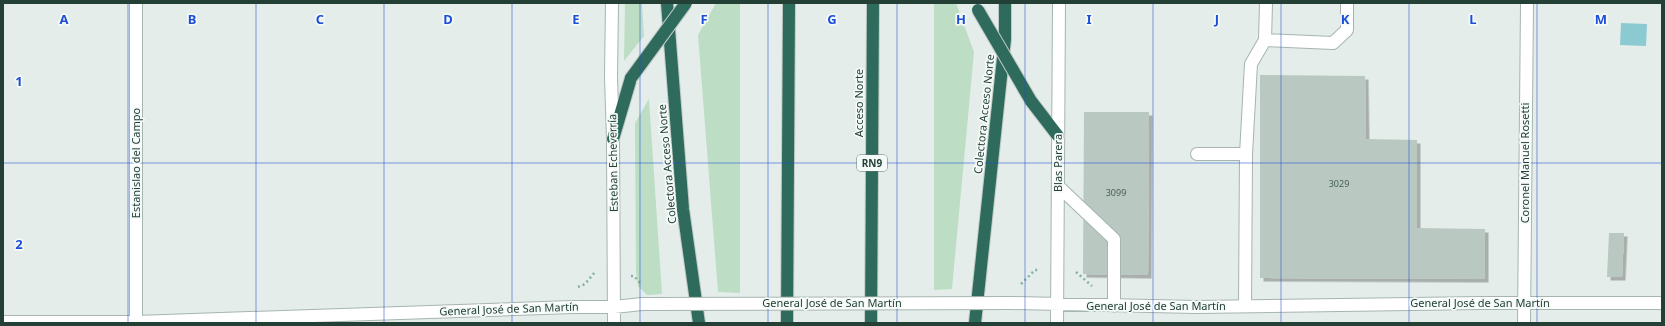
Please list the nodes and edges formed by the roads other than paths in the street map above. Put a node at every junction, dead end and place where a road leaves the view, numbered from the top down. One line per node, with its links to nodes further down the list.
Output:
1 (136, 3): 26 (street, Estanislao del Campo)
2 (612, 3): 15 (street, Esteban Echeverría)
3 (667, 3): 28 (highway, Colectora Acceso Norte)
4 (686, 3): 15 (highway, bridge)
5 (789, 3): 29 (highway)
6 (873, 3): 30 (highway, Acceso Norte / RN9)
7 (1005, 3): 31 (highway, Colectora Acceso Norte)
8 (1059, 3): 14 (street, Blas Parera)
9 (1266, 3): 13 (street)
10 (1347, 3): 13 (street)
11 (1526, 3): 19 (street, Coronel Manuel Rosetti)
12 (977, 7): 14 (highway, bridge)
13 (1265, 40): 17 (street)
14 (1058, 136): 18 (street, Blas Parera)
15 (613, 138): 24 (street, Esteban Echeverría)
16 (1197, 154): 17 (street)
17 (1246, 154): 23 (street)
18 (1058, 186): 21 (street, Blas Parera); 22 (street)
19 (1524, 303): 20 (street, General José de San Martín); 23 (street, General José de San Martín); 33 (street, Coronel Manuel Rosetti)
20 (1662, 303)
21 (1057, 305): 22 (street, General José de San Martín); 24 (street, General José de San Martín, bridge); 32 (street, Blas Parera)
22 (1114, 306): 23 (street, General José de San Martín)
23 (1245, 306)
24 (614, 307): 26 (street, General José de San Martín); 27 (street, Esteban Echeverría)
25 (3, 322): 26 (street, General José de San Martín)
26 (136, 322)
27 (614, 323)
28 (699, 323)
29 (787, 323)
30 (871, 323)
31 (975, 323)
32 (1058, 323)
33 (1524, 323)

